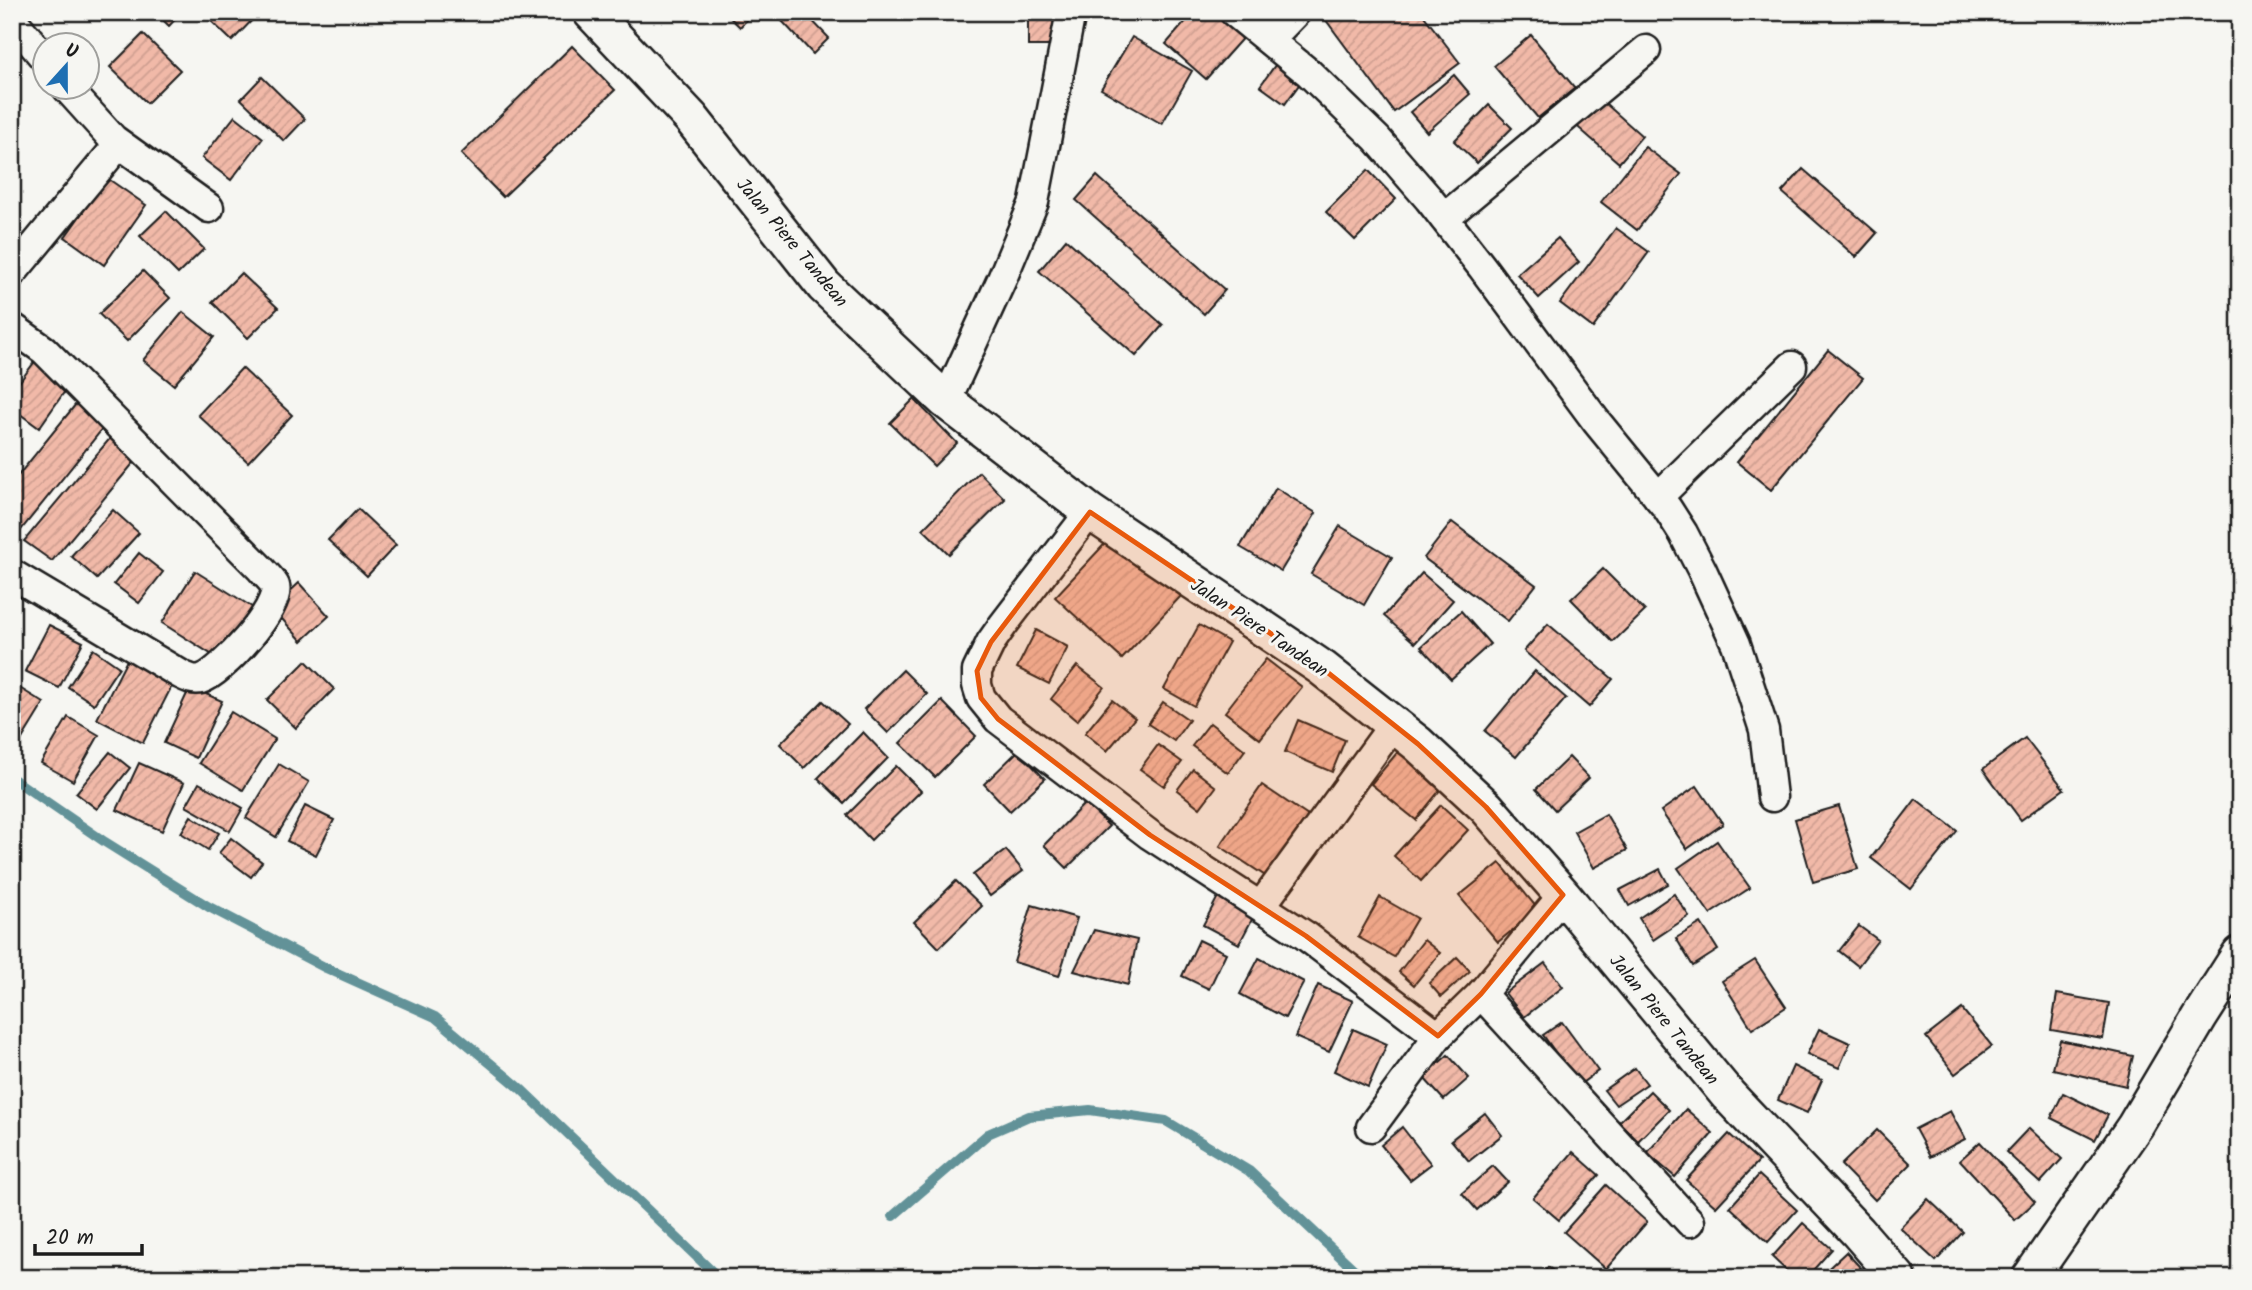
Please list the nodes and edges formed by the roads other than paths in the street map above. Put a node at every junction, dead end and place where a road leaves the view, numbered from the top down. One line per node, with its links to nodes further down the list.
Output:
1 (591, 12): 16 (street, Jalan Piere Tandean)
2 (1071, 12): 16 (street)
3 (1234, 12): 6 (street)
4 (1296, 12): 6 (street)
5 (12, 19): 7 (street)
6 (1269, 40): 12 (street)
7 (32, 43)
8 (1646, 50): 12 (street)
9 (79, 102): 10 (street)
10 (119, 144): 11 (street); 13 (street)
11 (209, 208)
12 (1444, 218): 17 (street)
13 (12, 273)
14 (12, 327): 19 (street)
15 (1792, 366): 17 (street)
16 (946, 401): 18 (street, Jalan Piere Tandean)
17 (1658, 497): 21 (street)
18 (1090, 512): 20 (street, Jalan Piere Tandean); 23 (street)
19 (12, 573)
20 (1394, 724): 22 (street, Jalan Piere Tandean); 23 (street)
21 (1772, 797)
22 (1563, 895): 25 (street); 29 (street, Jalan Piere Tandean)
23 (1261, 906): 26 (street)
24 (2240, 954): 30 (street)
25 (1481, 995): 26 (street); 28 (street)
26 (1438, 1036): 27 (street)
27 (1371, 1127)
28 (1690, 1222)
29 (1898, 1278)
30 (2030, 1278)

